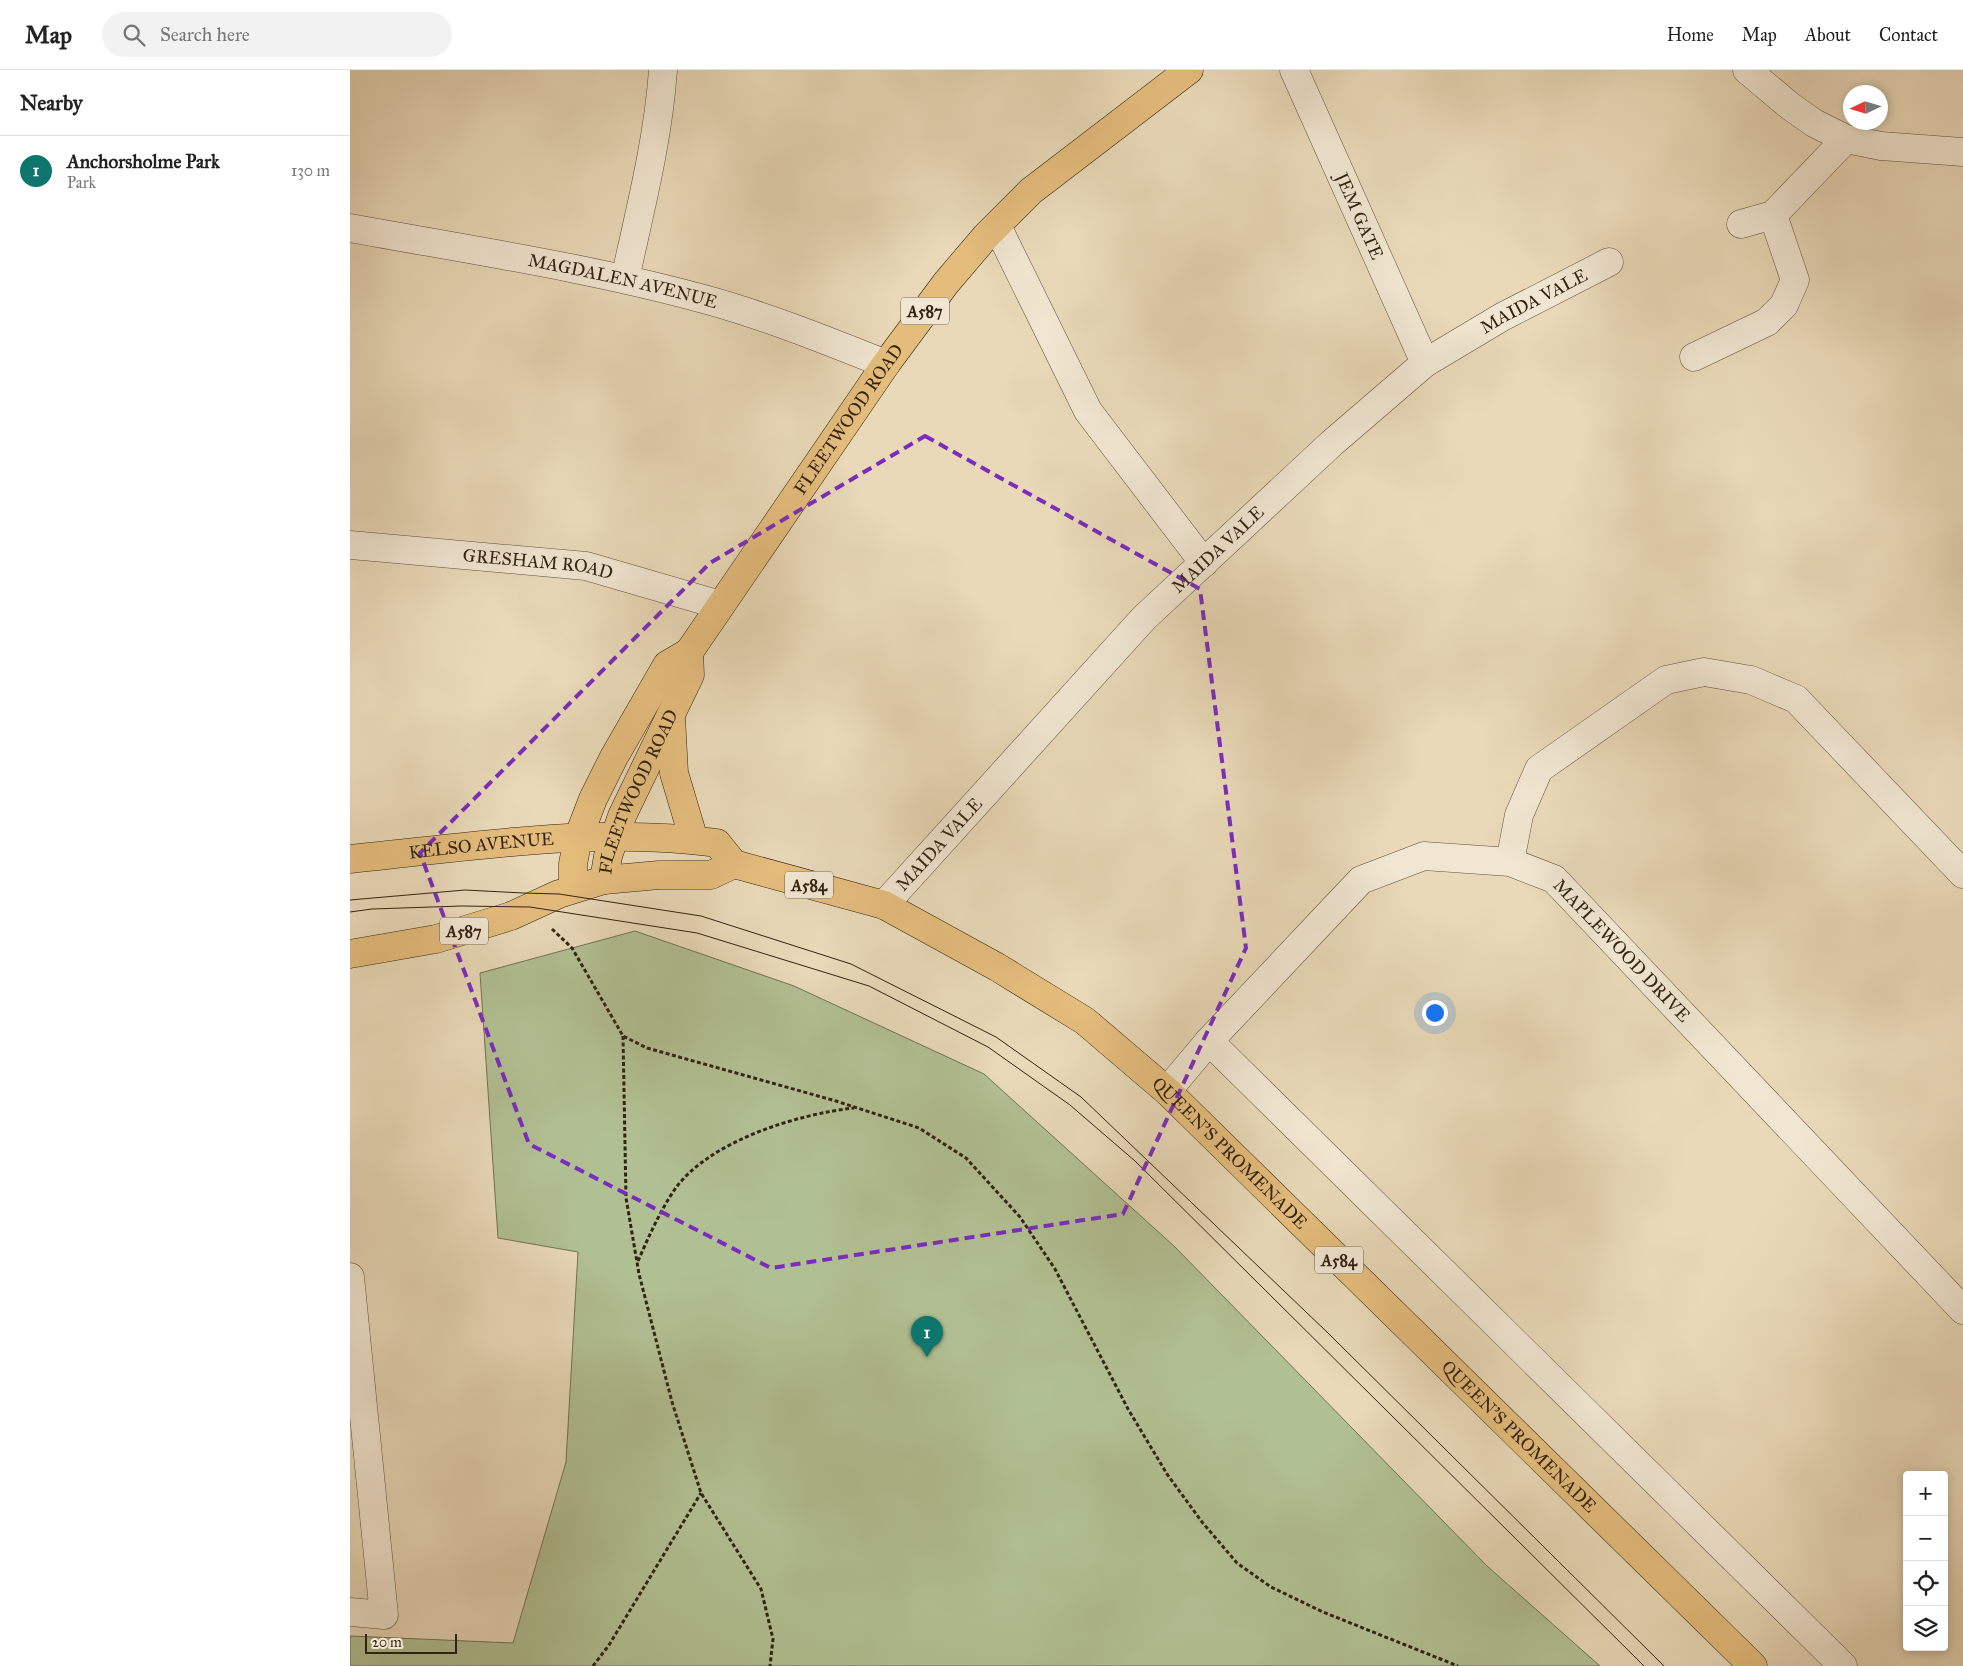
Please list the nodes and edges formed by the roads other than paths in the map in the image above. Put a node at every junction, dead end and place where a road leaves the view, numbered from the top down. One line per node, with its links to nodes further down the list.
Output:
1 (663, 70): 12 (street)
2 (1189, 70): 9 (main road, FLEETWOOD ROAD / A587)
3 (1294, 70): 14 (street, JEM GATE)
4 (1752, 72): 5 (street)
5 (1846, 139): 6 (street); 7 (street)
6 (1963, 152)
7 (1773, 215): 8 (street); 13 (street)
8 (1741, 224)
9 (997, 226): 15 (main road, FLEETWOOD ROAD / A587); 17 (street)
10 (350, 228): 12 (street, MAGDALEN AVENUE)
11 (1609, 262): 14 (street, MAIDA VALE)
12 (625, 279): 15 (street, MAGDALEN AVENUE)
13 (1694, 357)
14 (1425, 363): 17 (street, MAIDA VALE)
15 (886, 364): 18 (main road, FLEETWOOD ROAD / A587)
16 (350, 544): 18 (street, GRESHAM ROAD)
17 (1204, 562): 30 (street, MAIDA VALE)
18 (720, 605): 19 (main road, FLEETWOOD ROAD / A587)
19 (689, 652): 20 (main road, FLEETWOOD ROAD); 22 (main road, FLEETWOOD ROAD)
20 (670, 713): 21 (main road, FLEETWOOD ROAD); 23 (main road)
21 (614, 837): 22 (main road, KELSO AVENUE); 23 (main road); 28 (main road, FLEETWOOD ROAD)
22 (578, 838): 24 (main road, KELSO AVENUE); 29 (main road)
23 (694, 840): 26 (main road)
24 (350, 858)
25 (1510, 862): 27 (street); 32 (street, MAPLEWOOD DRIVE); 35 (street, MAPLEWOOD DRIVE)
26 (734, 864): 28 (main road); 30 (main road, QUEEN'S PROMENADE / A584)
27 (1963, 874)
28 (604, 880): 29 (main road, FLEETWOOD ROAD / A587)
29 (573, 889): 31 (main road, FLEETWOOD ROAD / A587)
30 (884, 905): 33 (main road, QUEEN'S PROMENADE / A584)
31 (350, 954)
32 (1209, 1041): 33 (street, MAPLEWOOD DRIVE); 38 (street)
33 (1167, 1091): 37 (main road, QUEEN'S PROMENADE / A584)
34 (350, 1277): 36 (street)
35 (1963, 1310)
36 (350, 1612)
37 (1753, 1666)
38 (1843, 1666)

